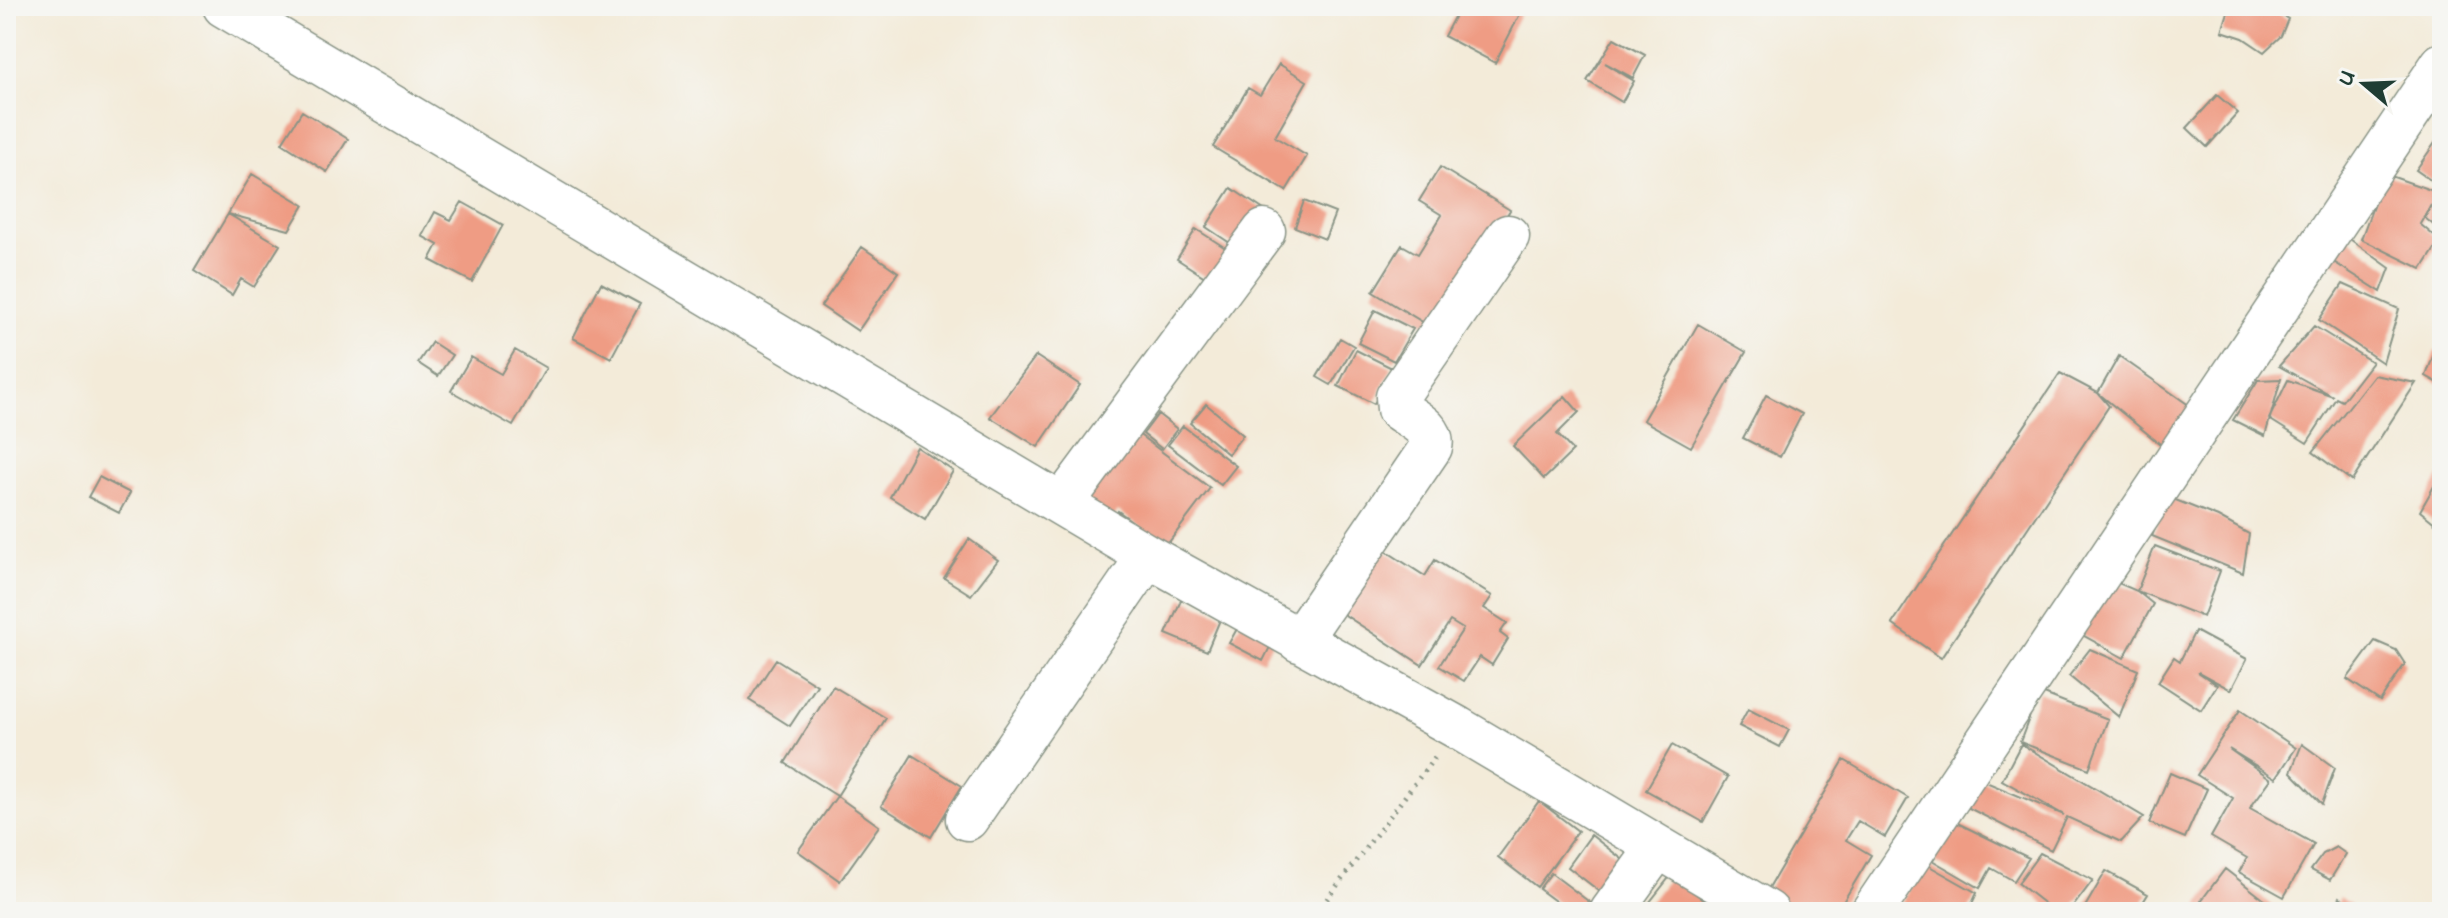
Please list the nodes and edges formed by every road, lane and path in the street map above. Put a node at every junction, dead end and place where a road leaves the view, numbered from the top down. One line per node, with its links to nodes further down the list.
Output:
1 (224, 6): 5 (street)
2 (2442, 64): 14 (street)
3 (1264, 231): 5 (street)
4 (1508, 236): 7 (street)
5 (1062, 504): 6 (street)
6 (1148, 556): 7 (street); 9 (street)
7 (1299, 641): 8 (street)
8 (1458, 728): 10 (street); 11 (path)
9 (967, 819)
10 (1658, 847): 12 (street); 13 (street)
11 (1317, 912)
12 (1611, 912)
13 (1768, 912)
14 (1872, 912)

